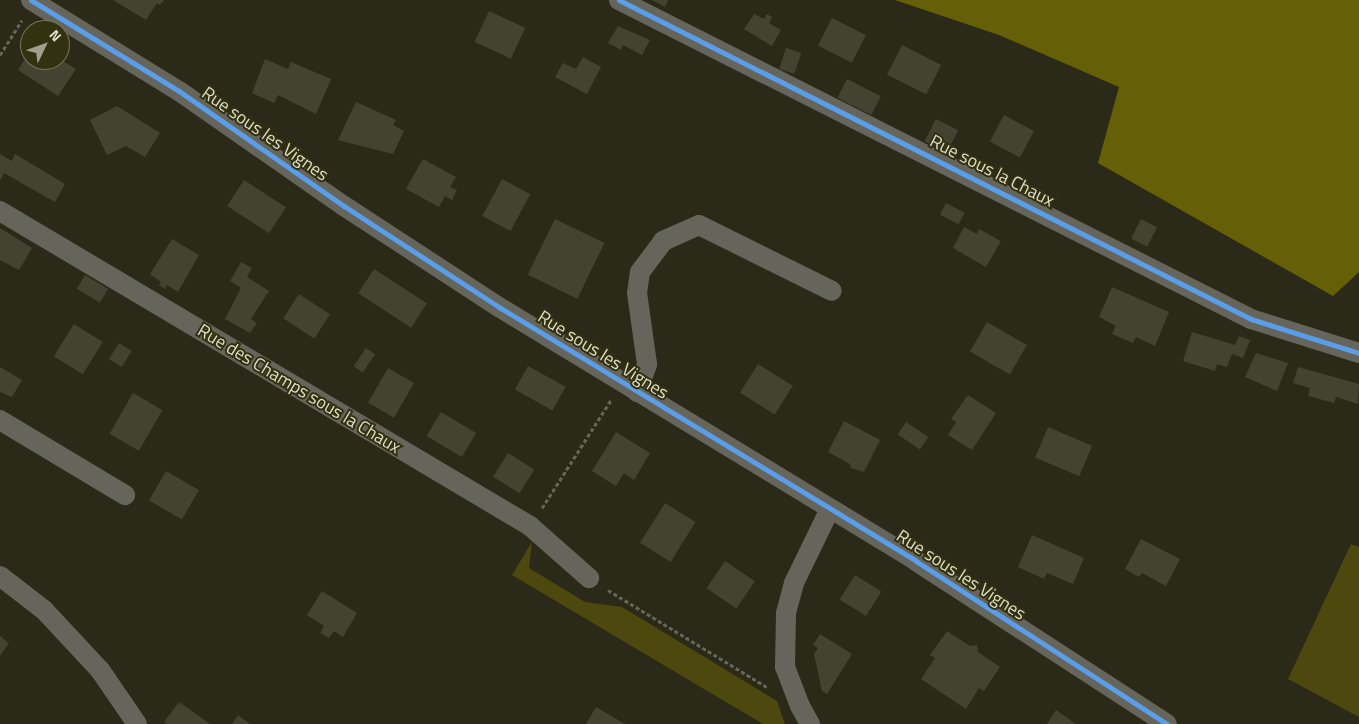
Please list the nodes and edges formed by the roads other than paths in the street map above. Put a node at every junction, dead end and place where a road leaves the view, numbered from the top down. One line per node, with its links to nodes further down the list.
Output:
1 (619, 0): 5 (street, Rue sous la Chaux)
2 (32, 1): 6 (street, Rue sous les Vignes)
3 (0, 211): 11 (street, Rue des Champs sous la Chaux)
4 (832, 291): 6 (street)
5 (1359, 353)
6 (630, 388): 9 (street, Rue sous les Vignes)
7 (0, 420): 8 (street)
8 (125, 495)
9 (830, 509): 13 (street); 14 (street, Rue sous les Vignes)
10 (0, 576): 12 (street)
11 (589, 578)
12 (137, 724)
13 (810, 724)
14 (1167, 724)

